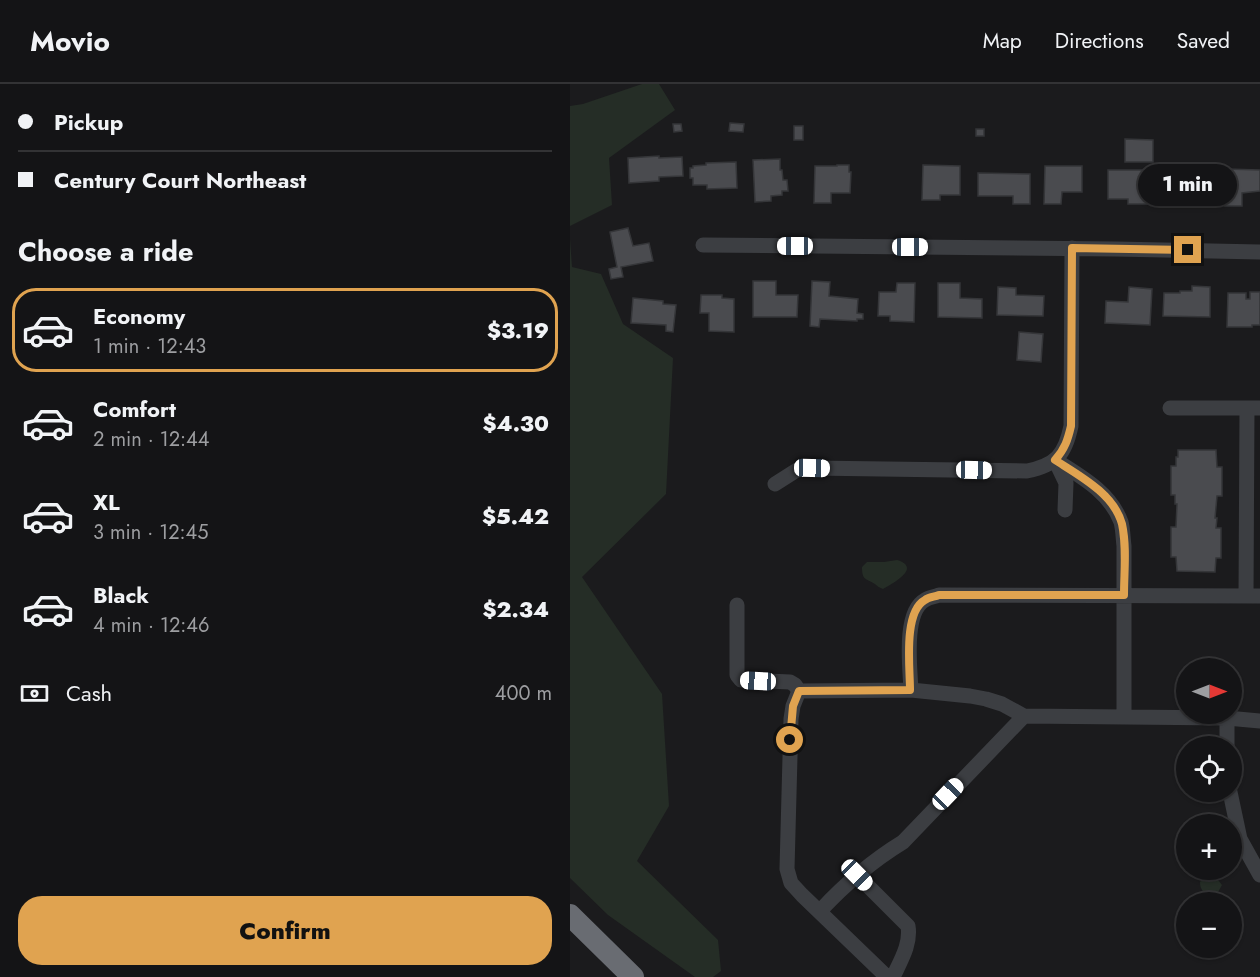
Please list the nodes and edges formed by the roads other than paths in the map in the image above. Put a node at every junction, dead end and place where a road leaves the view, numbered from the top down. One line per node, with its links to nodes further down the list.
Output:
1 (703, 245): 2 (street)
2 (1072, 248): 3 (street); 6 (street)
3 (1260, 252)
4 (1170, 408): 5 (street)
5 (1254, 408): 10 (street)
6 (1055, 460): 7 (street); 8 (street); 9 (street)
7 (775, 484)
8 (1065, 510)
9 (1124, 595): 10 (street); 12 (street); 15 (street)
10 (1253, 596)
11 (737, 606): 13 (street)
12 (910, 690): 13 (street); 14 (street)
13 (799, 691): 22 (street)
14 (1024, 716): 15 (street); 20 (street)
15 (1124, 717): 16 (street)
16 (1176, 718)
17 (1242, 719): 18 (street)
18 (1260, 721)
19 (1232, 802): 21 (street)
20 (857, 875): 22 (street); 26 (street)
21 (1260, 875)
22 (819, 911): 25 (street)
23 (570, 915): 24 (highway)
24 (633, 977)
25 (887, 977)
26 (893, 977)

